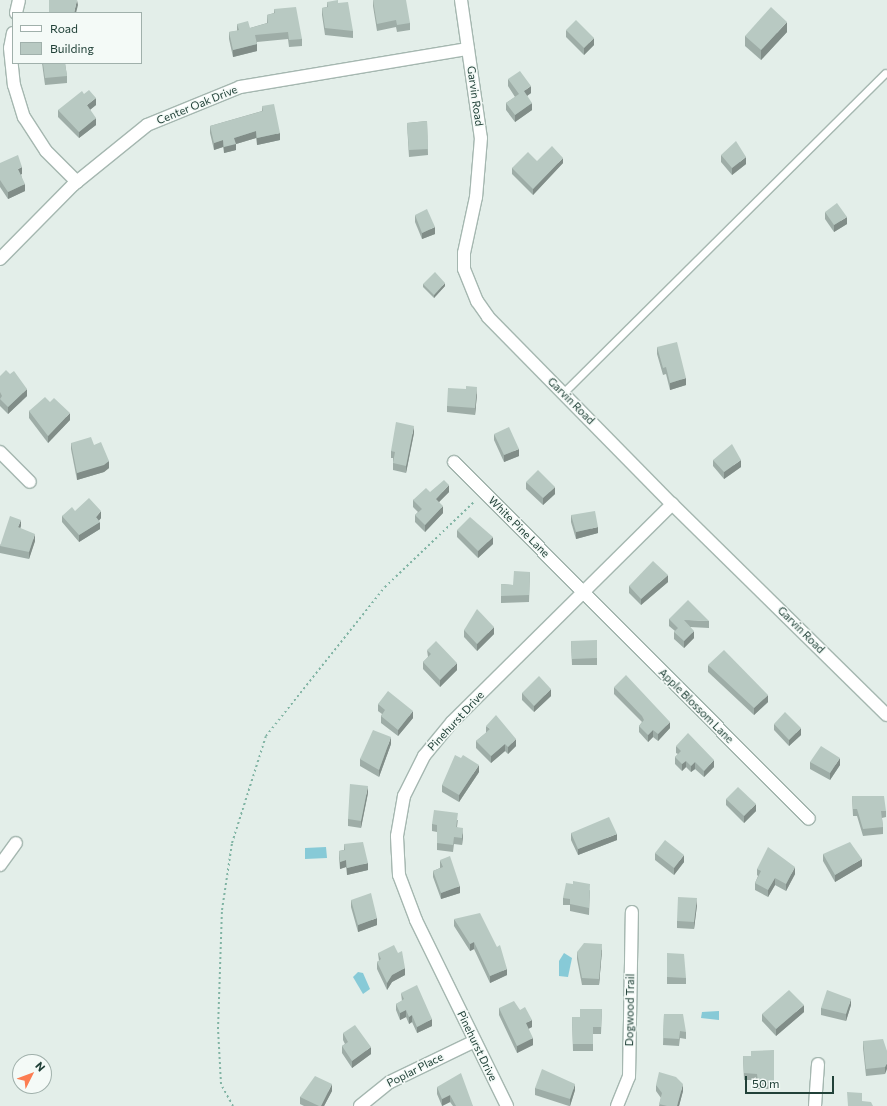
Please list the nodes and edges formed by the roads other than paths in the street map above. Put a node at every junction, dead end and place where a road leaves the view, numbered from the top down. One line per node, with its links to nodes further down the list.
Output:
1 (19, 0): 3 (street)
2 (461, 0): 5 (street, Garvin Road)
3 (16, 12)
4 (12, 38): 7 (street)
5 (468, 49): 7 (street, Center Oak Drive); 9 (street, Garvin Road)
6 (885, 73): 9 (lane)
7 (77, 182): 8 (street, Center Oak Drive)
8 (0, 259)
9 (563, 392): 13 (street, Garvin Road)
10 (0, 452): 12 (street)
11 (454, 462): 14 (street, White Pine Lane)
12 (30, 482)
13 (672, 504): 14 (street, Pinehurst Drive); 15 (street, Garvin Road)
14 (584, 592): 16 (street, Apple Blossom Lane); 20 (street, Pinehurst Drive)
15 (887, 715)
16 (809, 819)
17 (16, 843): 18 (street)
18 (0, 865)
19 (632, 912): 24 (street, Dogwood Trail)
20 (475, 1041): 22 (street, Poplar Place); 23 (street, Pinehurst Drive)
21 (818, 1064): 25 (street)
22 (360, 1106)
23 (507, 1106)
24 (617, 1106)
25 (814, 1106)

